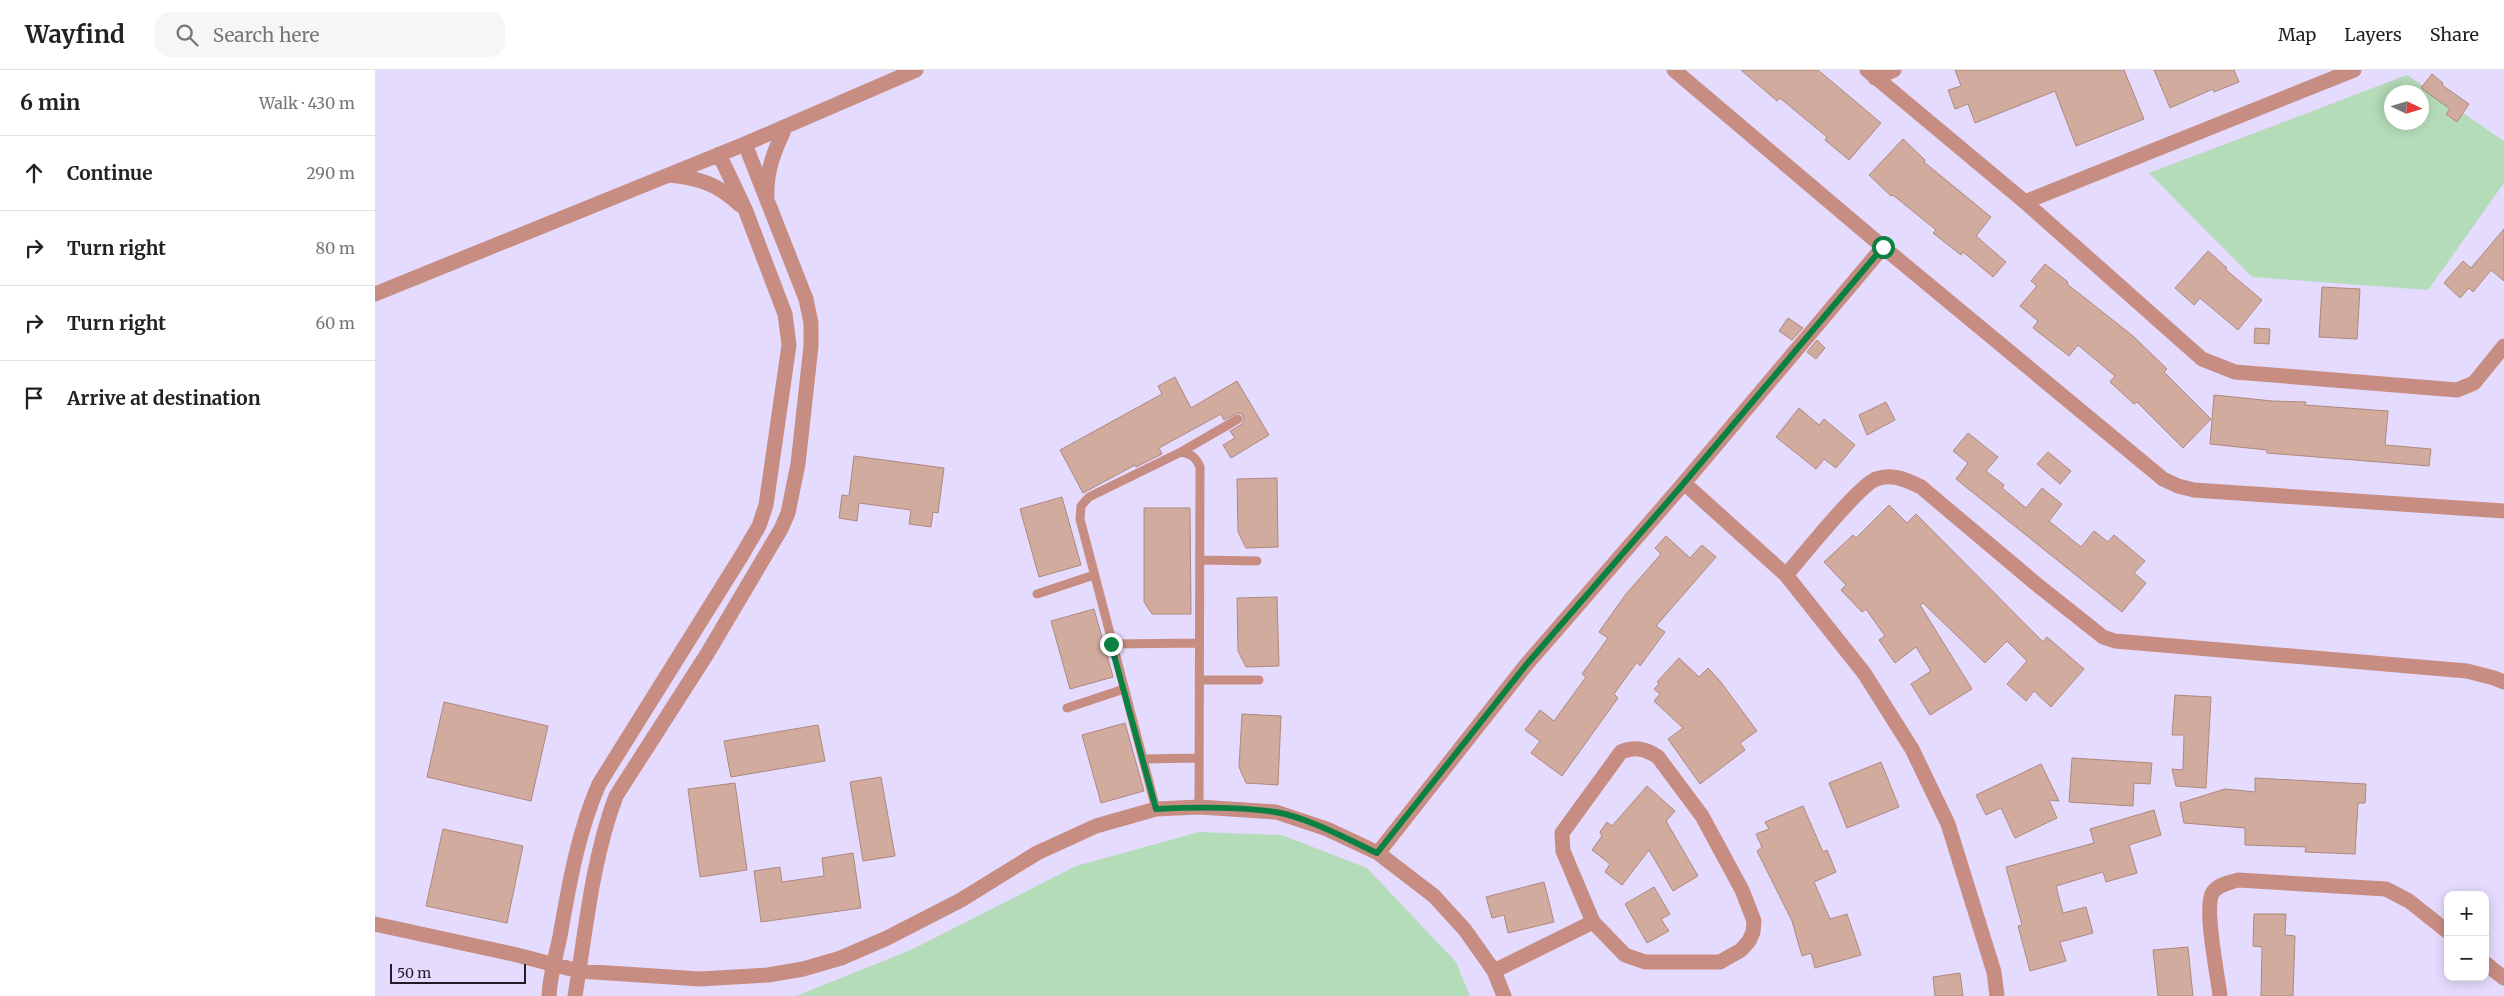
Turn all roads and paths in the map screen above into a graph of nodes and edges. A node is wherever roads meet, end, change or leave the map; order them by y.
1 (916, 70) edge
2 (1674, 70) edge
3 (1895, 70) edge
4 (2354, 70) edge
5 (1871, 74) edge
6 (786, 126) junction
7 (745, 144) junction
8 (719, 154) junction
9 (665, 175) junction
10 (2025, 202) junction
11 (768, 207) junction
12 (745, 209) junction
13 (1883, 247) junction
14 (375, 294) edge
15 (2504, 346) edge
16 (1238, 419) dead end
17 (1181, 452) junction
18 (1684, 483) junction
19 (2504, 512) edge
20 (1200, 560) junction
21 (1257, 561) dead end
22 (1094, 575) junction
23 (1786, 575) junction
24 (1037, 594) dead end
25 (1199, 643) junction
26 (1111, 644) junction
27 (1199, 680) junction
28 (1259, 680) dead end
29 (2504, 682) edge
30 (1124, 689) junction
31 (1067, 708) dead end
32 (1198, 758) junction
33 (1144, 759) junction
34 (1199, 807) junction
35 (1156, 809) junction
36 (1377, 853) junction
37 (1593, 922) junction
38 (375, 924) edge
39 (2444, 929) edge
40 (553, 965) junction
41 (2489, 966) edge
42 (579, 971) junction
43 (1494, 972) junction
44 (2504, 978) edge
45 (549, 996) edge
46 (575, 996) edge
47 (1503, 996) edge
48 (1997, 996) edge
49 (2220, 996) edge

1 - 6 street
2 - 13 street
3 - 5 street
4 - 10 street
5 - 10 street
6 - 7 street
6 - 11 street
7 - 8 street
7 - 11 street
8 - 9 street
8 - 12 street
9 - 12 street
9 - 14 street
10 - 15 street
11 - 42 street
12 - 40 street
13 - 18 street
13 - 19 street
16 - 17 lane
17 - 20 lane
17 - 22 lane
18 - 23 street
18 - 36 street
20 - 21 lane
20 - 25 lane
22 - 24 lane
22 - 26 lane
23 - 29 street
23 - 48 street
25 - 26 lane
25 - 27 lane
26 - 30 lane
27 - 28 lane
27 - 32 lane
30 - 31 lane
30 - 33 lane
32 - 33 lane
32 - 34 lane
33 - 35 lane
34 - 35 street
34 - 36 street
35 - 42 street
36 - 43 street
37 - 37 street
37 - 43 street
38 - 40 street
39 - 49 street
40 - 42 street
40 - 45 street
41 - 44 street
42 - 46 street
43 - 47 street

